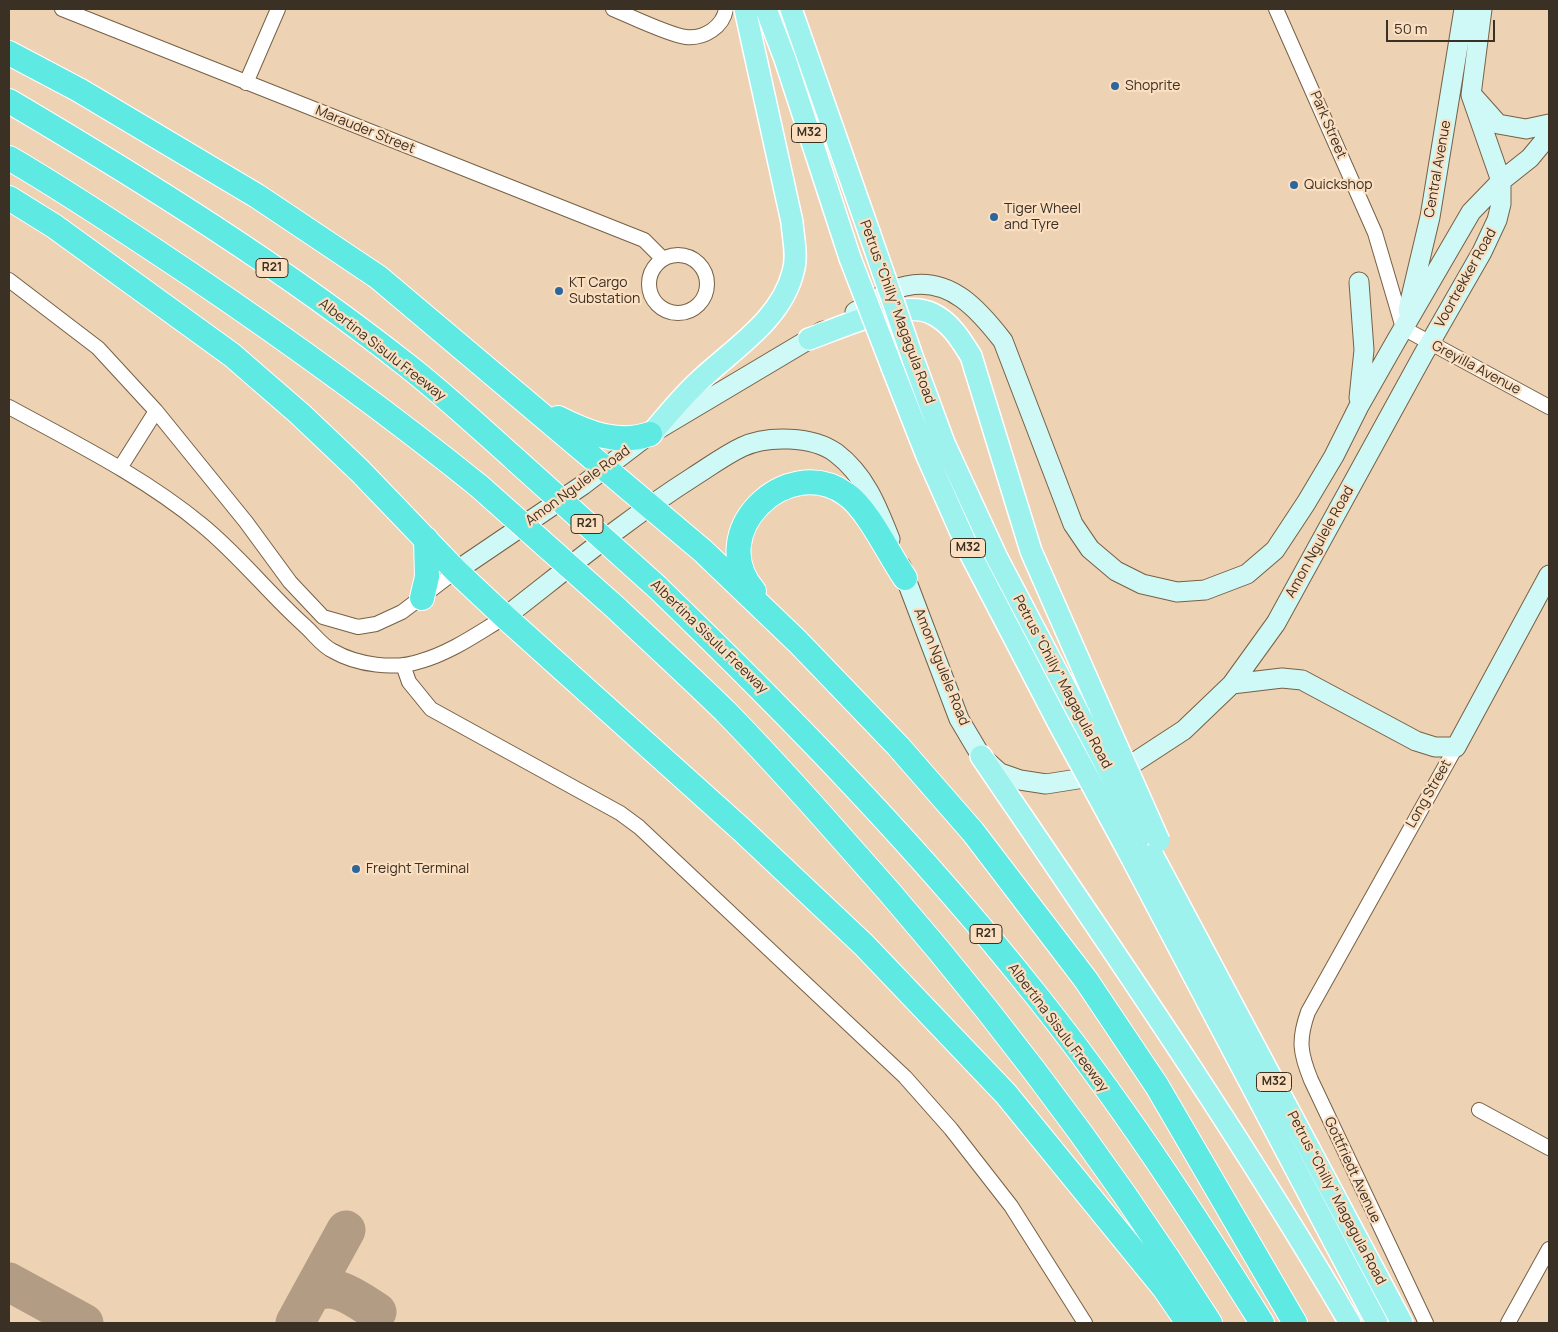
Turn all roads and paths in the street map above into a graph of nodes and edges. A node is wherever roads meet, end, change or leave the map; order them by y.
1 (62, 9) edge
2 (278, 9) edge
3 (613, 9) edge
4 (726, 9) edge
5 (744, 9) edge
6 (766, 9) edge
7 (791, 9) edge
8 (1276, 9) edge
9 (1464, 9) edge
10 (1482, 9) edge
11 (9, 53) edge
12 (246, 83) junction
13 (1471, 95) junction
14 (9, 102) edge
15 (1549, 124) edge
16 (1549, 135) edge
17 (9, 158) edge
18 (1501, 181) junction
19 (9, 198) edge
20 (662, 259) junction
21 (9, 280) edge
22 (1359, 282) dead end
23 (1403, 328) junction
24 (809, 338) junction
25 (1429, 343) junction
26 (534, 406) junction
27 (1359, 406) junction
28 (9, 407) edge
29 (1549, 407) edge
30 (156, 411) junction
31 (650, 434) junction
32 (120, 468) junction
33 (606, 468) junction
34 (648, 505) junction
35 (426, 539) junction
36 (456, 571) junction
37 (1549, 575) edge
38 (905, 578) junction
39 (422, 598) junction
40 (505, 617) junction
41 (798, 642) junction
42 (403, 665) junction
43 (1232, 684) junction
44 (1456, 747) junction
45 (981, 756) junction
46 (1144, 844) junction
47 (1308, 1012) joint
48 (1478, 1110) dead end
49 (1549, 1148) edge
50 (1549, 1250) edge
51 (1085, 1323) edge
52 (1188, 1323) edge
53 (1210, 1323) edge
54 (1262, 1323) edge
55 (1295, 1323) edge
56 (1350, 1323) edge
57 (1377, 1323) edge
58 (1402, 1323) edge
59 (1426, 1323) edge
60 (1508, 1323) edge

1 - 12 street, Marauder Street
2 - 12 street
3 - 4 street
5 - 31 main road
6 - 46 main road, Petrus “Chilly” Magagula Road / M32, bridge
7 - 46 main road, Petrus “Chilly” Magagula Road / M32, bridge
8 - 23 street, Park Street
9 - 23 main road, Central Avenue
10 - 13 main road, Voortrekker Road
11 - 26 highway
12 - 20 street, Marauder Street
13 - 15 main road
13 - 18 main road, Voortrekker Road
14 - 54 highway, Albertina Sisulu Freeway / R21, bridge
16 - 18 main road
17 - 53 highway, bridge
18 - 23 main road
18 - 25 main road, Voortrekker Road
19 - 35 highway
20 - 20 street
21 - 30 street
22 - 27 main road
23 - 25 street, Greyilla Avenue
23 - 27 main road
24 - 27 main road, Amon Ngulele Road
24 - 31 main road, Amon Ngulele Road
24 - 46 main road, bridge
25 - 29 street, Greyilla Avenue
25 - 43 main road, Amon Ngulele Road
26 - 31 highway
26 - 33 highway
28 - 32 street
30 - 32 street
30 - 39 street
31 - 33 main road, Amon Ngulele Road
32 - 42 street
33 - 34 highway
33 - 36 main road, Amon Ngulele Road
34 - 38 main road, Amon Ngulele Road
34 - 40 main road, Amon Ngulele Road
34 - 41 highway
35 - 36 highway
35 - 39 highway
36 - 39 street
36 - 40 highway
37 - 44 main road, Long Street
38 - 41 highway
38 - 45 main road, Amon Ngulele Road
40 - 42 street
40 - 52 highway
41 - 55 highway
42 - 51 street
43 - 44 main road
43 - 45 main road, Amon Ngulele Road
44 - 47 street, Long Street
45 - 56 main road
46 - 57 main road, Petrus “Chilly” Magagula Road / M32
46 - 58 main road, Petrus “Chilly” Magagula Road / M32
47 - 59 street, Gottfriedt Avenue
48 - 49 street
50 - 60 street

